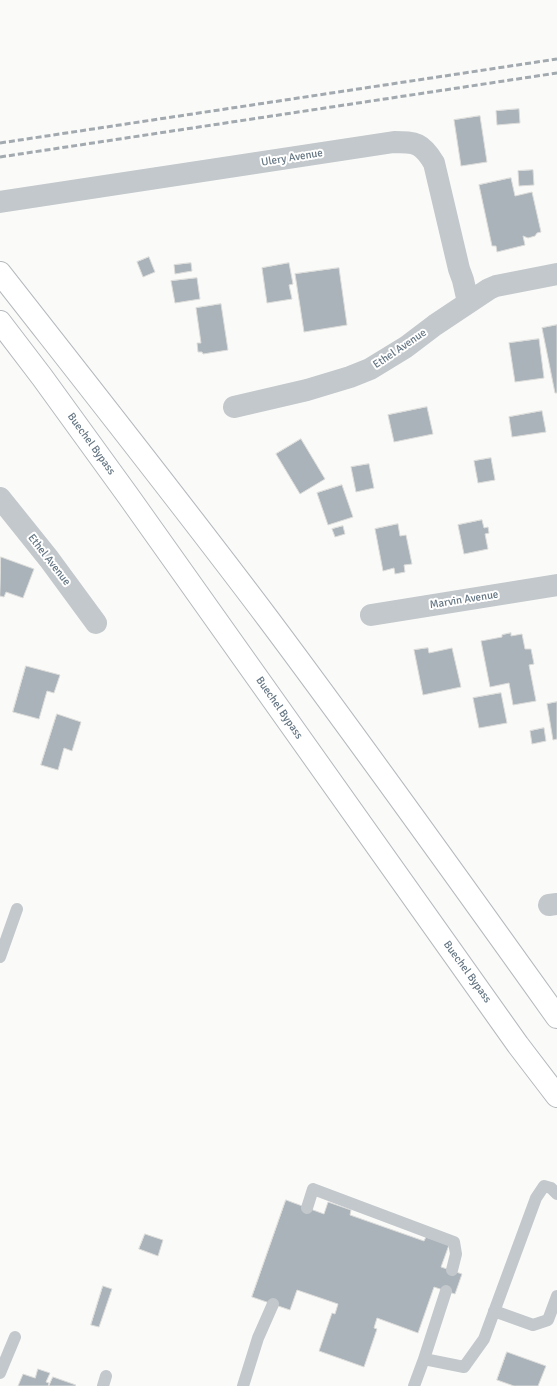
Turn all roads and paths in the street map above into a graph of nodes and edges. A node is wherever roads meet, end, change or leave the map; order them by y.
1 (0, 202) edge
2 (0, 273) edge
3 (557, 274) edge
4 (468, 302) junction
5 (0, 322) edge
6 (234, 407) dead end
7 (0, 498) edge
8 (557, 585) edge
9 (371, 615) dead end
10 (96, 622) dead end
11 (17, 909) dead end
12 (0, 957) edge
13 (557, 1016) edge
14 (557, 1096) edge
15 (557, 1194) edge
16 (307, 1208) dead end
17 (452, 1270) dead end
18 (446, 1291) dead end
19 (557, 1296) edge
20 (272, 1304) dead end
21 (494, 1311) junction
22 (16, 1337) dead end
23 (424, 1359) junction
24 (0, 1374) edge
25 (243, 1386) edge
26 (414, 1386) edge

1 - 4 street, Ulery Avenue
2 - 13 main road
3 - 4 street, Ethel Avenue
4 - 6 street, Ethel Avenue
5 - 14 main road, Buechel Bypass
7 - 10 street, Ethel Avenue
8 - 9 street, Marvin Avenue
11 - 12 lane
15 - 21 lane
16 - 17 lane
18 - 23 lane
19 - 21 lane
20 - 25 lane
21 - 23 lane
22 - 24 lane
23 - 26 lane

